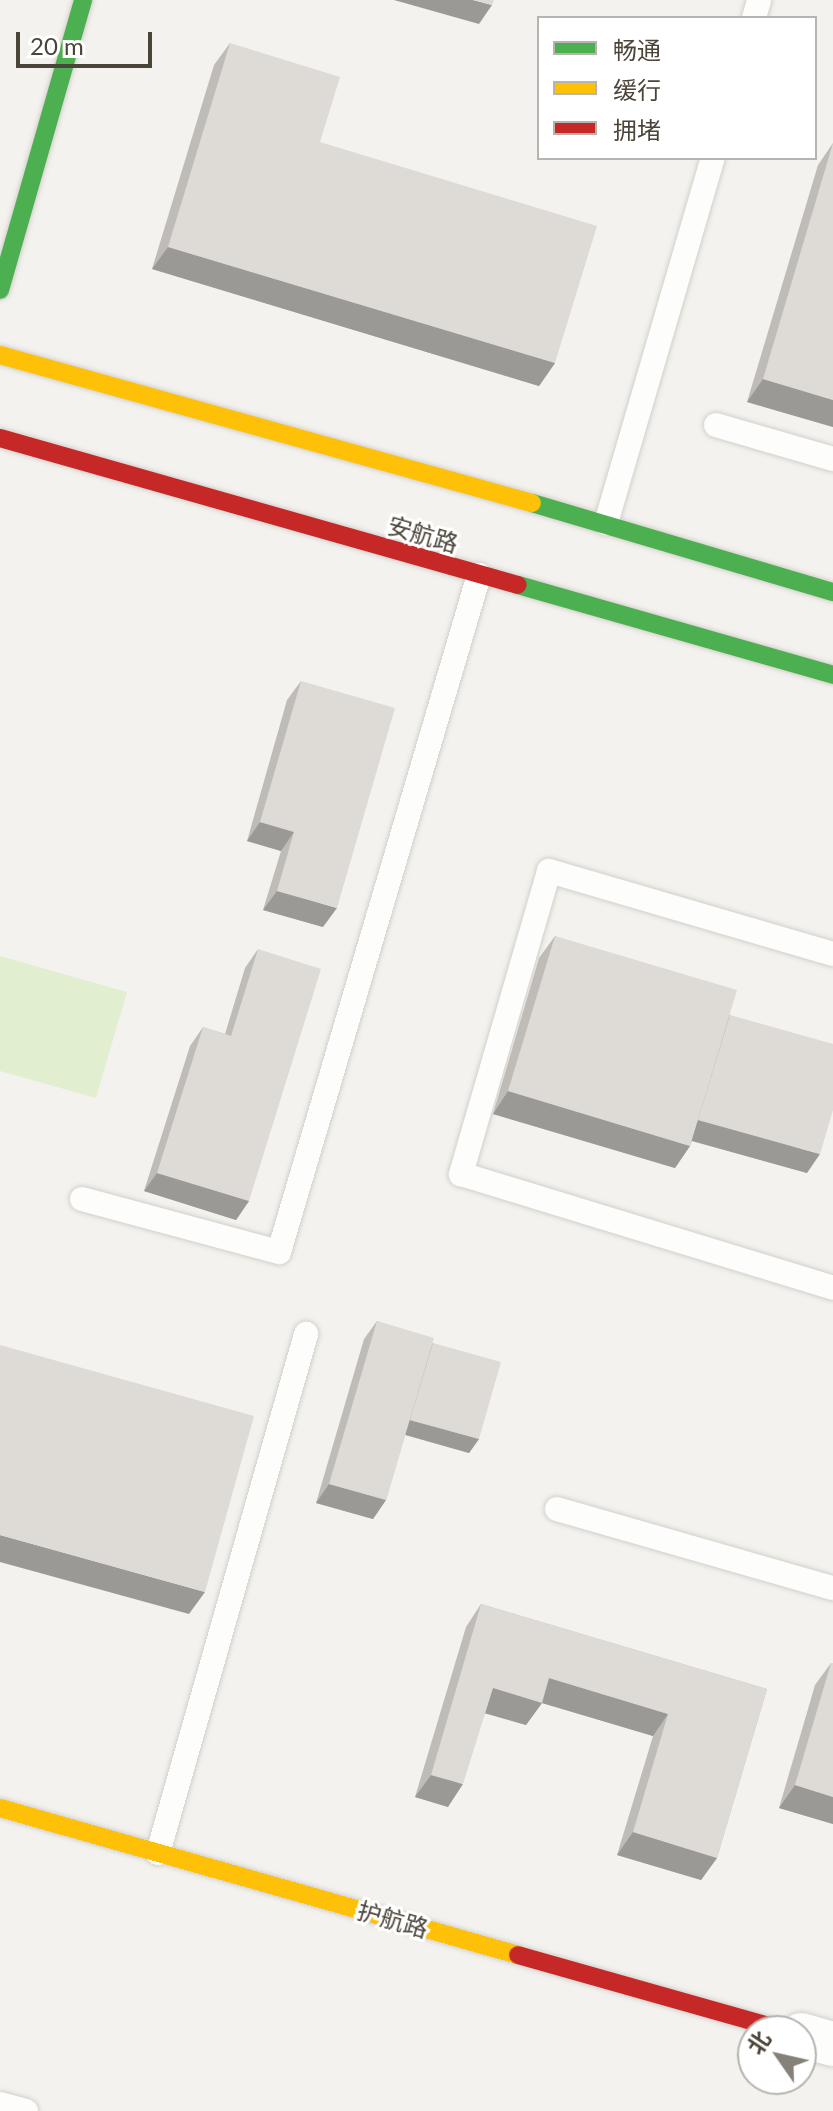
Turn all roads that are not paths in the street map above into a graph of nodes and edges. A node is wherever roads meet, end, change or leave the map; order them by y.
1 (83, 0) edge
2 (712, 160) edge
3 (0, 290) edge
4 (0, 355) edge
5 (716, 425) dead end
6 (0, 438) edge
7 (833, 459) edge
8 (606, 523) junction
9 (479, 575) junction
10 (833, 592) edge
11 (833, 675) edge
12 (833, 954) edge
13 (82, 1199) dead end
14 (833, 1288) edge
15 (306, 1334) dead end
16 (557, 1509) dead end
17 (833, 1588) edge
18 (0, 1808) edge
19 (158, 1853) junction
20 (737, 2017) edge
21 (0, 2104) edge
22 (26, 2111) edge

1 - 3 street
2 - 8 lane
4 - 8 street
5 - 7 lane
6 - 9 street, 安航路
8 - 10 street
9 - 11 street, 安航路
9 - 13 lane
12 - 14 lane
15 - 19 lane
16 - 17 lane
18 - 19 street, 护航路
19 - 20 street, 护航路
21 - 22 lane

